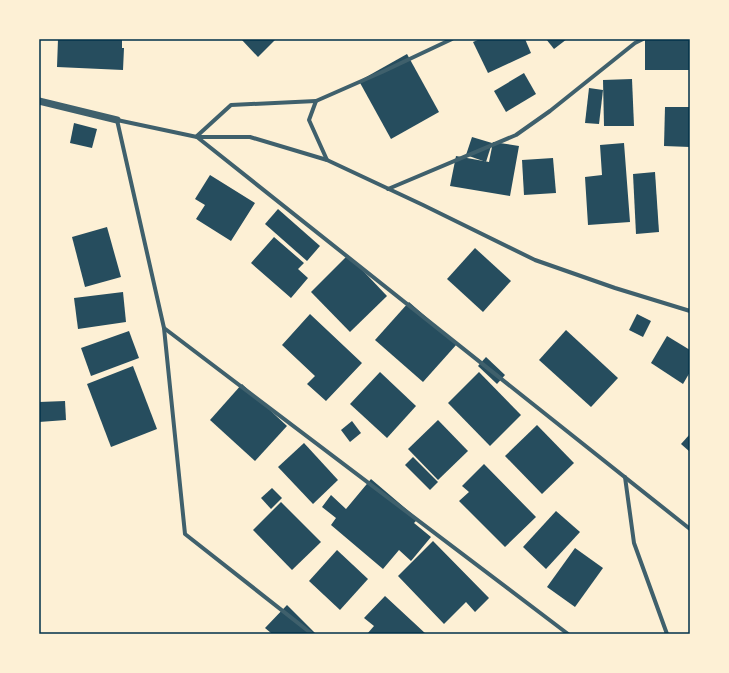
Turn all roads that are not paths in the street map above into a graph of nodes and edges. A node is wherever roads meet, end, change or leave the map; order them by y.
1 (452, 39) edge
2 (643, 39) edge
3 (39, 101) edge
4 (316, 101) junction
5 (117, 120) junction
6 (197, 136) junction
7 (327, 160) junction
8 (388, 189) junction
9 (690, 311) edge
10 (164, 328) junction
11 (625, 477) junction
12 (690, 529) edge
13 (312, 634) edge
14 (568, 634) edge
15 (667, 634) edge

1 - 4 street
2 - 8 street
3 - 5 street
4 - 6 street
4 - 7 street
5 - 6 street
5 - 10 street
6 - 7 street
6 - 11 street
7 - 8 street
8 - 9 street
10 - 13 street
10 - 14 street
11 - 12 street
11 - 15 street

